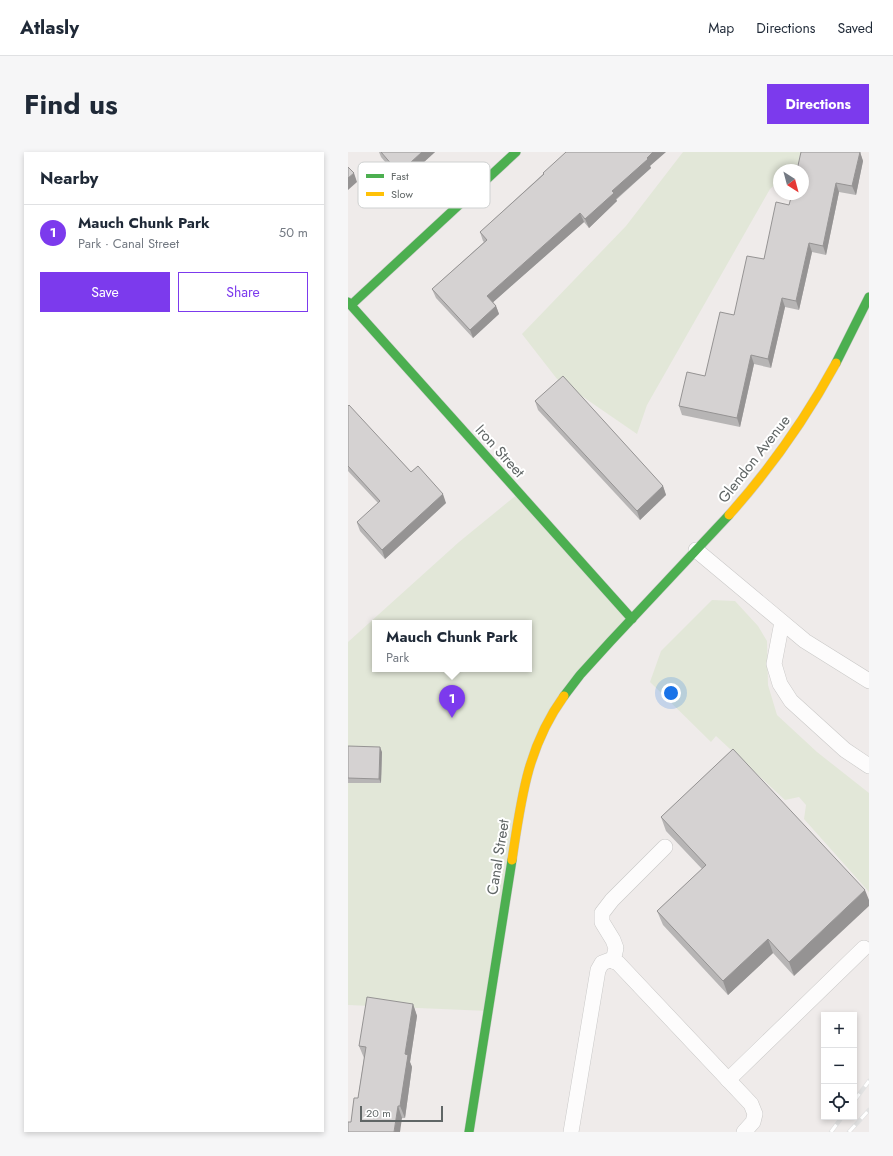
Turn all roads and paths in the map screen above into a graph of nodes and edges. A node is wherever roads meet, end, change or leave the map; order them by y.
1 (516, 152) edge
2 (490, 176) edge
3 (454, 208) edge
4 (869, 297) edge
5 (350, 303) edge
6 (696, 550) junction
7 (632, 619) junction
8 (782, 622) junction
9 (869, 681) edge
10 (869, 766) edge
11 (664, 846) dead end
12 (864, 948) dead end
13 (613, 961) junction
14 (728, 1080) junction
15 (469, 1132) edge
16 (571, 1132) edge
17 (744, 1132) edge

1 - 2 street
3 - 5 street
4 - 6 street, Glendon Avenue
5 - 7 street, Iron Street
6 - 7 street, Glendon Avenue
6 - 8 lane
7 - 15 street, Canal Street
8 - 9 lane
8 - 10 lane
11 - 13 lane
12 - 14 lane
13 - 14 lane
13 - 16 lane
14 - 17 lane

